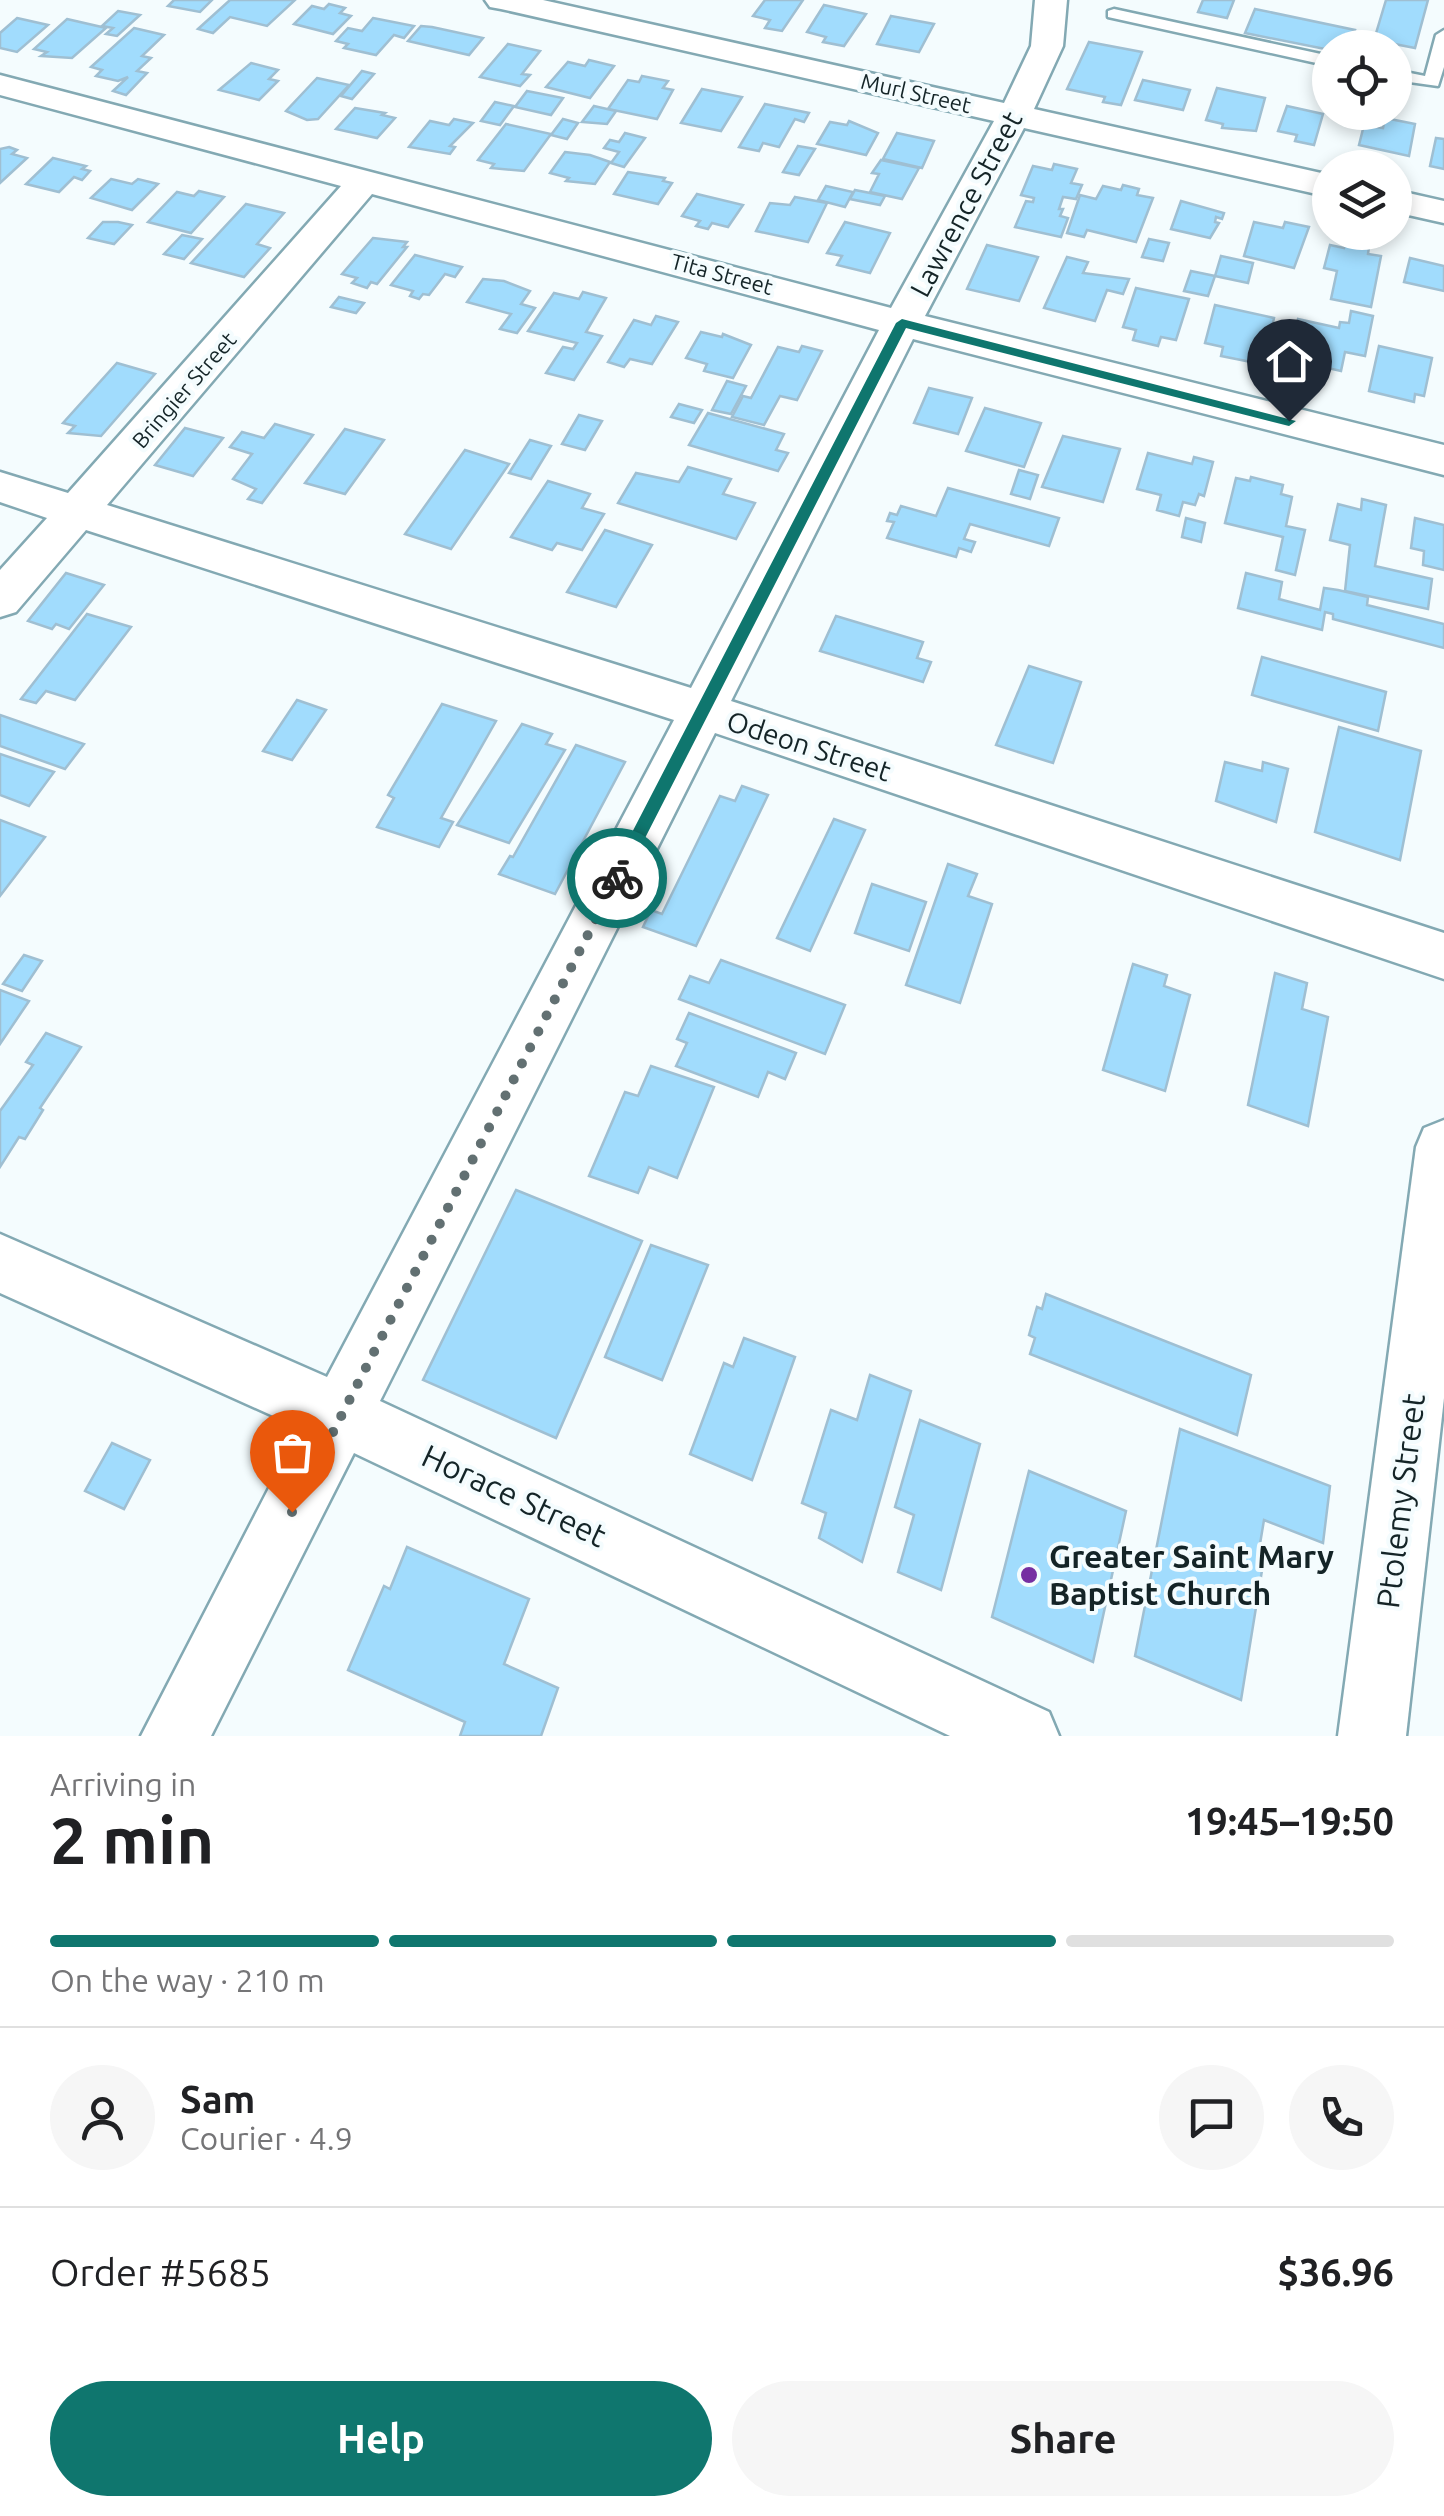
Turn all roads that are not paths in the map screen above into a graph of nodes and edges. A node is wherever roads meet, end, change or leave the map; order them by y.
1 (502, 0) edge
2 (1051, 0) edge
3 (1114, 14) dead end
4 (1444, 35) edge
5 (1312, 57) edge
6 (1412, 79) edge
7 (1438, 84) edge
8 (0, 85) edge
9 (1013, 115) junction
10 (366, 179) junction
11 (1312, 182) edge
12 (1412, 205) edge
13 (1444, 212) edge
14 (902, 323) junction
15 (1444, 460) edge
16 (0, 487) edge
17 (79, 513) junction
18 (0, 600) edge
19 (702, 710) junction
20 (1444, 956) edge
21 (1444, 1146) edge
22 (0, 1263) edge
23 (342, 1415) junction
24 (175, 1736) edge
25 (1025, 1736) edge
26 (1372, 1736) edge

1 - 9 street, Murl Street
2 - 9 street, Lawrence Street
3 - 5 lane
4 - 7 lane
6 - 7 lane
8 - 10 street, Tita Street
9 - 11 street, Murl Street
9 - 14 street, Lawrence Street
10 - 14 street, Tita Street
10 - 17 street, Bringier Street
12 - 13 street
14 - 15 street, Tita Street
14 - 19 street, Lawrence Street
16 - 17 street, Odeon Street
17 - 18 street, Bringier Street
17 - 19 street, Odeon Street
19 - 20 street, Odeon Street
19 - 23 street, Lawrence Street
21 - 26 street, Ptolemy Street
22 - 23 street, Horace Street
23 - 24 street, Lawrence Street
23 - 25 street, Horace Street

